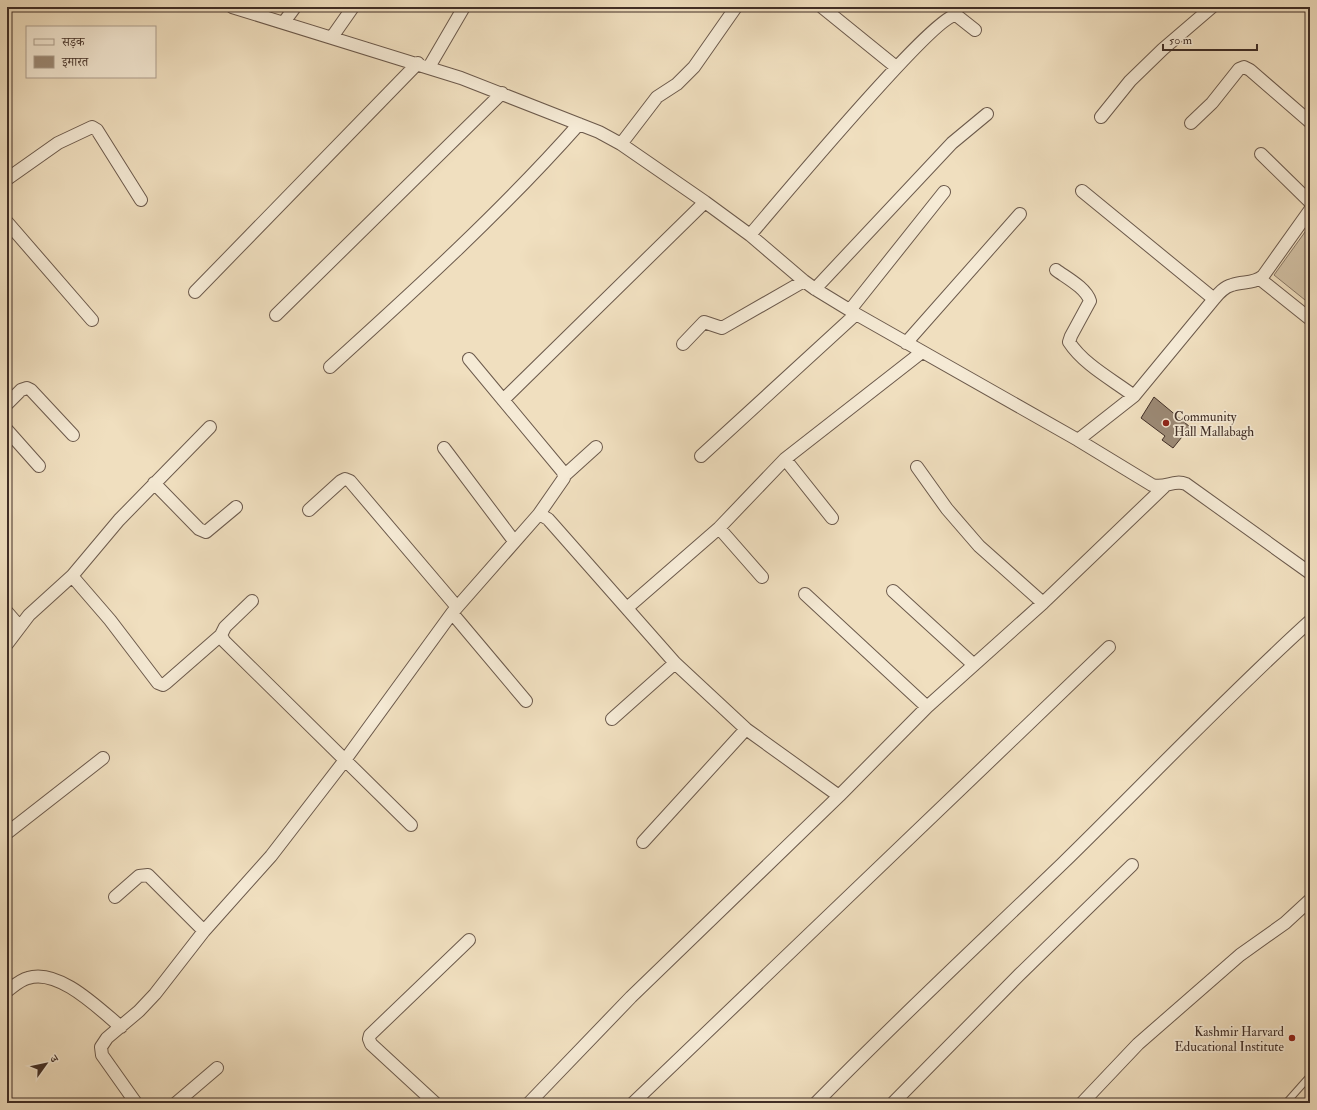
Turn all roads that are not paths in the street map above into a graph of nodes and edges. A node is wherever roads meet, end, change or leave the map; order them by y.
1 (232, 7) edge
2 (295, 7) edge
3 (353, 7) edge
4 (464, 7) edge
5 (736, 7) edge
6 (822, 7) edge
7 (1212, 7) edge
8 (284, 22) junction
9 (976, 30) dead end
10 (332, 37) junction
11 (424, 65) junction
12 (896, 67) junction
13 (502, 93) junction
14 (987, 114) dead end
15 (1101, 117) dead end
16 (1310, 122) edge
17 (1191, 123) dead end
18 (579, 124) junction
19 (621, 144) junction
20 (1261, 154) dead end
21 (7, 179) edge
22 (1082, 191) dead end
23 (944, 192) dead end
24 (141, 200) dead end
25 (705, 202) junction
26 (1310, 202) edge
27 (1310, 210) edge
28 (1020, 214) dead end
29 (7, 222) edge
30 (750, 235) junction
31 (1056, 270) dead end
32 (1260, 279) junction
33 (804, 281) junction
34 (815, 289) junction
35 (195, 292) dead end
36 (1214, 299) junction
37 (853, 312) junction
38 (276, 315) dead end
39 (1310, 319) edge
40 (92, 320) dead end
41 (906, 343) junction
42 (683, 344) dead end
43 (922, 352) junction
44 (469, 359) dead end
45 (330, 367) dead end
46 (1134, 396) junction
47 (503, 400) junction
48 (7, 404) edge
49 (210, 427) dead end
50 (7, 430) edge
51 (73, 435) dead end
52 (1078, 440) junction
53 (596, 447) dead end
54 (444, 448) dead end
55 (701, 456) dead end
56 (786, 458) junction
57 (39, 466) dead end
58 (917, 467) dead end
59 (565, 475) junction
60 (154, 483) junction
61 (1164, 487) junction
62 (236, 507) dead end
63 (309, 510) dead end
64 (539, 514) junction
65 (832, 518) dead end
66 (719, 528) junction
67 (514, 541) junction
68 (1310, 573) edge
69 (72, 576) junction
70 (762, 577) dead end
71 (893, 591) dead end
72 (804, 594) dead end
73 (252, 601) dead end
74 (1043, 603) junction
75 (627, 608) junction
76 (455, 610) junction
77 (7, 612) edge
78 (1310, 621) edge
79 (20, 627) junction
80 (221, 635) junction
81 (7, 644) edge
82 (1109, 647) dead end
83 (674, 663) junction
84 (974, 665) junction
85 (526, 701) dead end
86 (927, 707) junction
87 (612, 719) dead end
88 (746, 728) junction
89 (103, 758) dead end
90 (345, 760) junction
91 (839, 796) junction
92 (411, 825) dead end
93 (7, 833) edge
94 (643, 842) dead end
95 (1132, 865) dead end
96 (115, 897) dead end
97 (1310, 900) edge
98 (204, 931) junction
99 (469, 940) dead end
100 (7, 991) edge
101 (122, 1027) junction
102 (217, 1068) dead end
103 (1310, 1076) edge
104 (136, 1103) edge
105 (176, 1103) edge
106 (435, 1103) edge
107 (529, 1103) edge
108 (633, 1103) edge
109 (816, 1103) edge
110 (893, 1103) edge
111 (1082, 1103) edge
112 (1286, 1103) edge

1 - 8 street
2 - 8 street
3 - 10 street
4 - 11 street
5 - 19 street
6 - 12 street
7 - 15 street
8 - 10 street
9 - 12 street
10 - 11 street
11 - 13 street
11 - 35 street
12 - 30 street
13 - 18 street
13 - 38 street
14 - 34 street
16 - 17 street
18 - 19 street
18 - 45 street
19 - 25 street
20 - 26 street
21 - 24 street
22 - 36 street
23 - 37 street
25 - 30 street
25 - 47 street
27 - 32 street
28 - 41 street
29 - 40 street
30 - 33 street
31 - 46 street
32 - 36 street
32 - 39 street
33 - 34 street
33 - 42 street
34 - 37 street
36 - 46 street
37 - 41 street
37 - 55 street
41 - 43 street
43 - 52 street
43 - 56 street
44 - 47 street
46 - 52 street
47 - 59 street
48 - 51 street
49 - 60 street
50 - 57 street
52 - 61 street
53 - 59 street
54 - 67 street
56 - 65 street
56 - 66 street
58 - 74 street
59 - 64 street
60 - 62 street
60 - 69 street
61 - 68 street
61 - 74 street
63 - 76 street
64 - 67 street
64 - 75 street
66 - 70 street
66 - 75 street
67 - 76 street
69 - 79 street
69 - 80 street
71 - 84 street
72 - 86 street
73 - 80 street
74 - 84 street
75 - 83 street
76 - 85 street
76 - 90 street
77 - 79 street
78 - 109 street
79 - 81 street
80 - 90 street
82 - 108 street
83 - 87 street
83 - 88 street
84 - 86 street
86 - 91 street
88 - 91 street
88 - 94 street
89 - 93 street
90 - 92 street
90 - 98 street
91 - 107 street
95 - 110 street
96 - 98 street
97 - 111 street
98 - 101 street
99 - 106 street
100 - 101 street
101 - 104 street
102 - 105 street
103 - 112 lane

